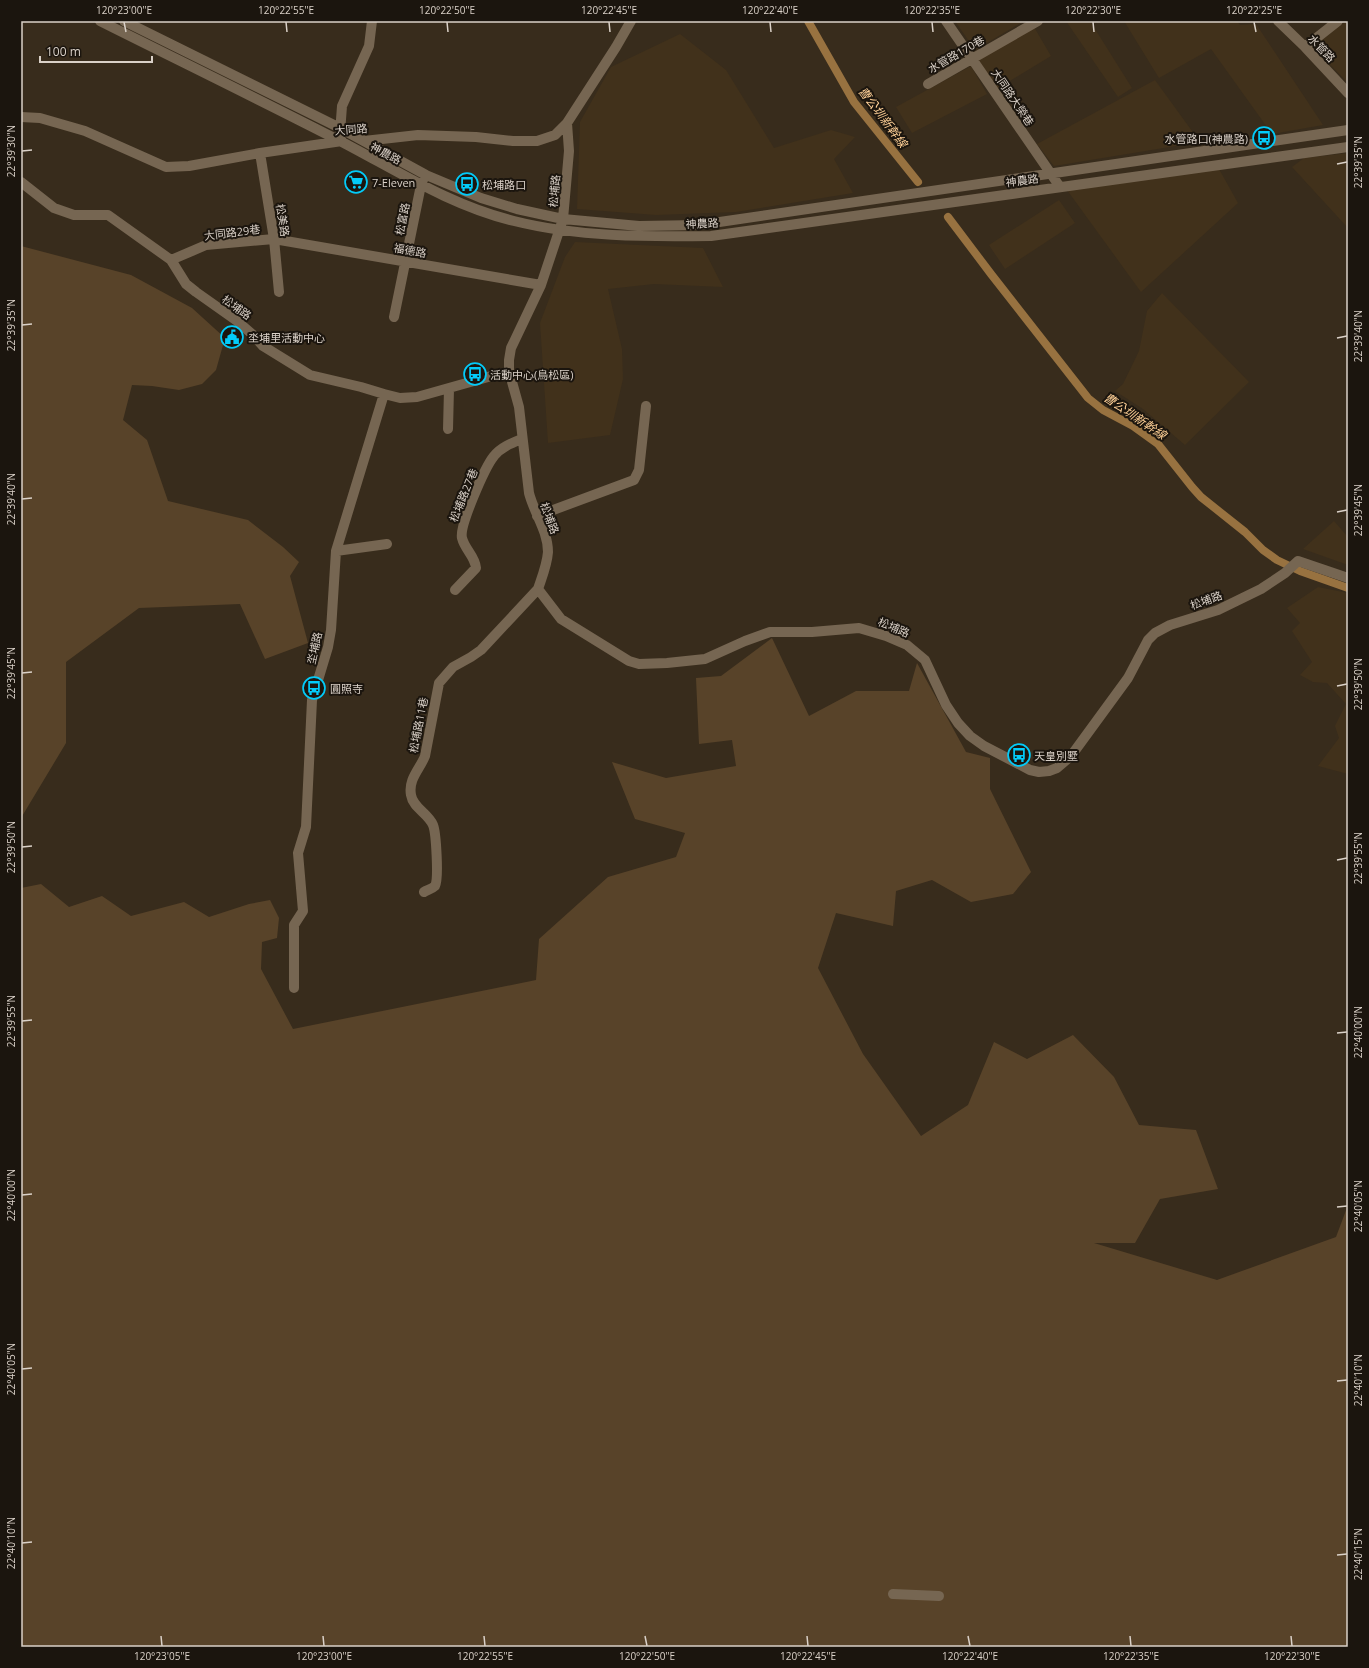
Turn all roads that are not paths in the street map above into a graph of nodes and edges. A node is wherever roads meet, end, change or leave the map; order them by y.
1 (100, 21) edge
2 (124, 21) edge
3 (372, 21) edge
4 (631, 21) edge
5 (946, 21) edge
6 (1038, 21) edge
7 (1278, 21) edge
8 (1338, 21) edge
9 (1305, 47) junction
10 (972, 59) junction
11 (928, 84) dead end
12 (1348, 93) edge
13 (21, 117) edge
14 (567, 123) junction
15 (340, 128) junction
16 (1348, 130) edge
17 (364, 140) junction
18 (340, 142) junction
19 (1348, 147) edge
20 (260, 153) junction
21 (426, 174) junction
22 (1050, 174) junction
23 (21, 182) edge
24 (421, 185) junction
25 (1060, 187) junction
26 (563, 219) junction
27 (560, 230) junction
28 (274, 239) junction
29 (171, 260) junction
30 (406, 262) junction
31 (541, 285) junction
32 (279, 292) dead end
33 (394, 317) dead end
34 (509, 371) junction
35 (449, 389) junction
36 (384, 394) junction
37 (646, 406) dead end
38 (448, 429) dead end
39 (522, 439) junction
40 (537, 516) junction
41 (387, 544) dead end
42 (336, 551) junction
43 (1348, 578) edge
44 (538, 589) junction
45 (455, 590) dead end
46 (424, 892) dead end
47 (294, 988) dead end
48 (893, 1594) dead end
49 (939, 1596) dead end

1 - 18 street, 神農路
2 - 15 street, 神農路
3 - 15 street
4 - 14 street, 大同路
5 - 10 street, 大同路大榮巷
6 - 10 street, 水管路170巷
7 - 9 street, 水管路
8 - 9 street
9 - 12 street, 水管路
10 - 11 street, 水管路170巷
10 - 22 street, 大同路大榮巷
13 - 20 street, 大同路
14 - 17 street, 大同路
14 - 26 street, 松埔路
15 - 17 street, 神農路
15 - 18 street
16 - 22 street, 神農路
17 - 18 street, 大同路
17 - 21 street, 神農路
18 - 20 street, 大同路
18 - 24 street, 神農路
19 - 25 street, 神農路
20 - 28 street, 松美路
21 - 24 street, 松富路
21 - 26 street, 神農路
22 - 25 street, 大同路大榮巷
22 - 26 street, 神農路
23 - 29 street, 松埔路
24 - 27 street, 神農路
24 - 30 street, 松富路
25 - 27 street, 神農路
26 - 27 street, 松埔路
27 - 31 street, 松埔路
28 - 29 street, 大同路29巷
28 - 30 street, 福德路
28 - 32 street, 松美路
29 - 36 street, 松埔路
30 - 31 street, 福德路
30 - 33 street, 松富路
31 - 34 street, 松埔路
34 - 35 street, 松埔路
34 - 39 street, 松埔路
35 - 36 street, 松埔路
35 - 38 street
36 - 42 street, 坔埔路
37 - 40 street
39 - 40 street, 松埔路
39 - 45 street, 松埔路27巷
40 - 44 street, 松埔路
41 - 42 street
42 - 47 street, 坔埔路
43 - 44 street, 松埔路
44 - 46 street, 松埔路11巷
48 - 49 street

